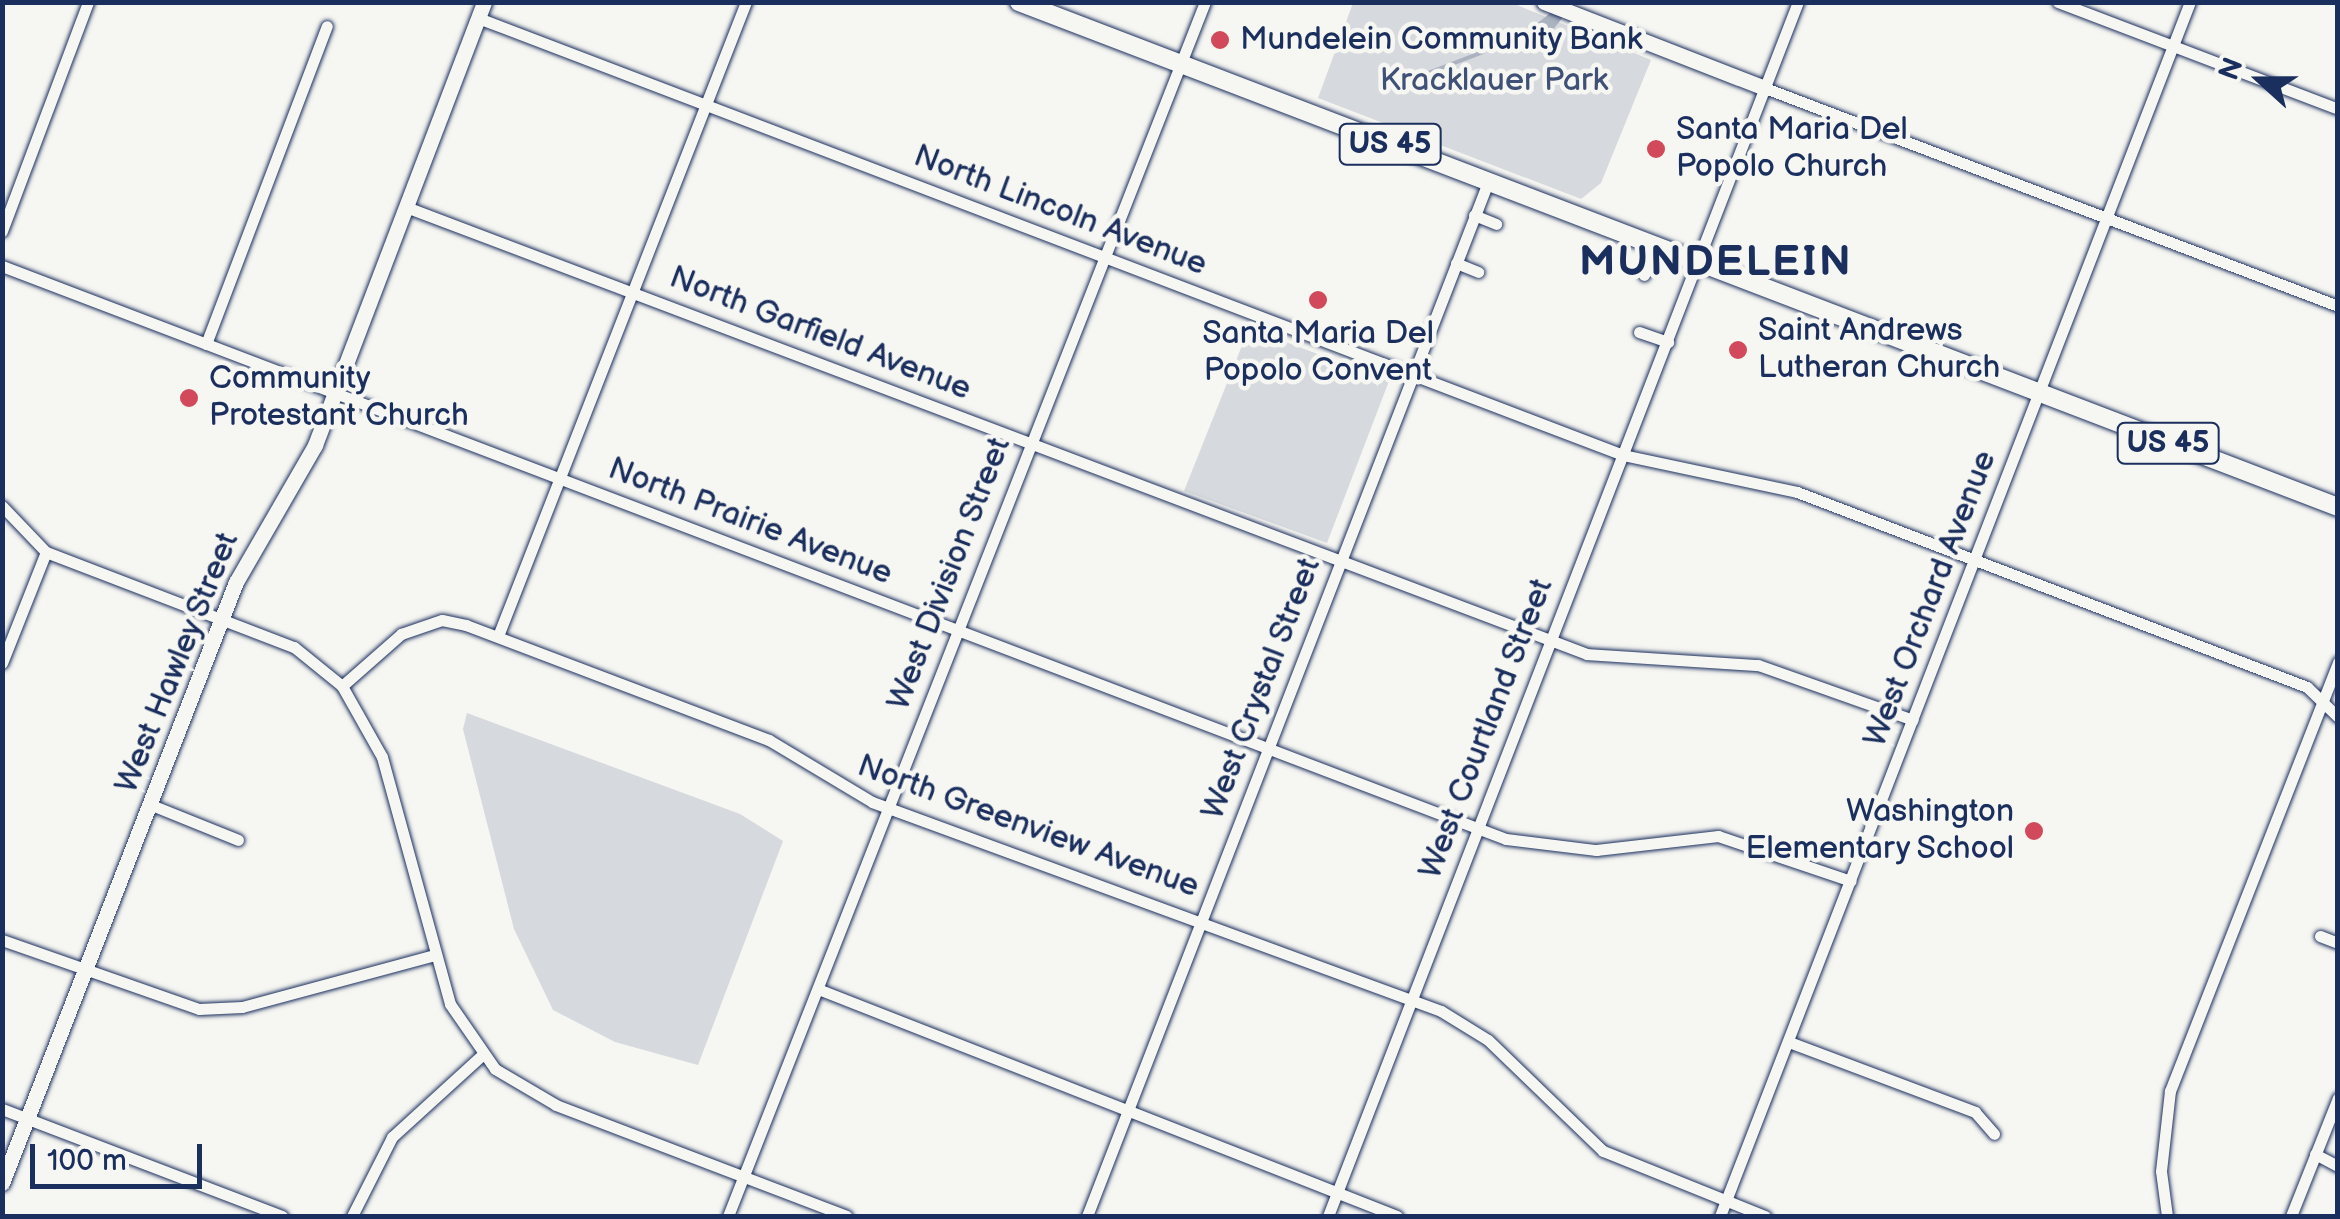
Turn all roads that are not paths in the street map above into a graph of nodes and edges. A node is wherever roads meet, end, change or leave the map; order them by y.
1 (88, 2) edge
2 (746, 2) edge
3 (1019, 2) edge
4 (1206, 2) edge
5 (1798, 2) edge
6 (2058, 2) edge
7 (2190, 2) edge
8 (1547, 3) edge
9 (481, 10) edge
10 (326, 26) dead end
11 (2173, 46) junction
12 (1181, 65) junction
13 (1765, 88) junction
14 (706, 106) junction
15 (2338, 109) edge
16 (1488, 182) junction
17 (406, 207) junction
18 (1474, 216) junction
19 (2107, 218) junction
20 (1496, 224) dead end
21 (2, 230) edge
22 (1656, 246) junction
23 (1104, 257) junction
24 (1699, 262) junction
25 (1456, 263) junction
26 (2, 266) edge
27 (1478, 272) dead end
28 (1644, 275) dead end
29 (632, 291) junction
30 (2338, 306) edge
31 (1639, 332) dead end
32 (1668, 342) junction
33 (206, 344) junction
34 (1411, 376) junction
35 (336, 394) junction
36 (2042, 394) junction
37 (1031, 444) junction
38 (1623, 455) junction
39 (557, 478) junction
40 (2, 506) edge
41 (2338, 508) edge
42 (46, 552) junction
43 (1975, 560) junction
44 (1341, 562) junction
45 (222, 618) junction
46 (957, 630) junction
47 (498, 636) junction
48 (1551, 642) junction
49 (2338, 662) edge
50 (2, 663) edge
51 (342, 686) junction
52 (2320, 700) junction
53 (2338, 717) edge
54 (1913, 720) junction
55 (1268, 749) junction
56 (149, 804) junction
57 (889, 804) junction
58 (1478, 828) junction
59 (238, 840) dead end
60 (1850, 881) junction
61 (1202, 920) junction
62 (2320, 936) dead end
63 (2, 940) edge
64 (2338, 943) edge
65 (435, 955) junction
66 (86, 970) junction
67 (818, 990) junction
68 (1412, 999) junction
69 (1789, 1042) junction
70 (482, 1055) junction
71 (2338, 1098) edge
72 (1129, 1108) junction
73 (2, 1109) edge
74 (28, 1118) junction
75 (1994, 1134) dead end
76 (2316, 1154) junction
77 (2338, 1166) edge
78 (744, 1177) junction
79 (2, 1183) edge
80 (1339, 1188) junction
81 (1726, 1202) junction
82 (282, 1216) edge
83 (352, 1216) edge
84 (728, 1216) edge
85 (847, 1216) edge
86 (1086, 1216) edge
87 (1328, 1216) edge
88 (1396, 1216) edge
89 (1720, 1216) edge
90 (1765, 1216) edge
91 (2167, 1216) edge
92 (2292, 1216) edge

1 - 21 street
2 - 14 street
3 - 12 main road, US 45
4 - 12 street, West Division Street
5 - 13 street, West Courtland Street
6 - 11 street
7 - 11 street, West Orchard Avenue
8 - 13 street
9 - 14 street, North Lincoln Avenue
9 - 17 street, West Hawley Street
10 - 33 street
11 - 15 street
11 - 19 street, West Orchard Avenue
12 - 16 main road, US 45
12 - 23 street, West Division Street
13 - 19 street
13 - 24 street, West Courtland Street
14 - 23 street, North Lincoln Avenue
14 - 29 street
16 - 18 street, West Crystal Street
16 - 22 main road, US 45
17 - 29 street, North Garfield Avenue
17 - 35 street, West Hawley Street
18 - 20 street
18 - 25 street, West Crystal Street
19 - 30 street
19 - 36 street, West Orchard Avenue
22 - 24 main road, US 45
22 - 28 street
23 - 34 street, North Lincoln Avenue
23 - 37 street, West Division Street
24 - 32 street, West Courtland Street
24 - 36 main road, US 45
25 - 27 street
25 - 34 street, West Crystal Street
26 - 33 street, North Prairie Avenue
29 - 37 street, North Garfield Avenue
29 - 39 street
31 - 32 street
32 - 38 street, West Courtland Street
33 - 35 street, North Prairie Avenue
34 - 38 street, North Lincoln Avenue
34 - 44 street, West Crystal Street
35 - 39 street, North Prairie Avenue
35 - 45 street, West Hawley Street
36 - 41 main road, US 45
36 - 43 street, West Orchard Avenue
37 - 44 street, North Garfield Avenue
37 - 46 street, West Division Street
38 - 43 street, North Lincoln Avenue
38 - 48 street, West Courtland Street
39 - 46 street, North Prairie Avenue
39 - 47 street
40 - 42 street
42 - 45 street
42 - 50 street
43 - 52 street, North Lincoln Avenue
43 - 54 street, West Orchard Avenue
44 - 48 street, North Garfield Avenue
44 - 55 street, West Crystal Street
45 - 51 street
45 - 56 street, West Hawley Street
46 - 55 street, North Prairie Avenue
46 - 57 street, West Division Street
47 - 51 street, North Greenview Avenue
47 - 57 street, North Greenview Avenue
48 - 54 street, North Garfield Avenue
48 - 58 street, West Courtland Street
49 - 52 street
51 - 65 street
52 - 53 street
52 - 91 street
54 - 60 street, West Orchard Avenue
55 - 58 street, North Prairie Avenue
55 - 61 street, West Crystal Street
56 - 59 street
56 - 66 street, West Hawley Street
57 - 61 street, North Greenview Avenue
57 - 67 street, West Division Street
58 - 60 street, North Prairie Avenue
58 - 68 street, West Courtland Street
60 - 69 street, West Orchard Avenue
61 - 68 street, North Greenview Avenue
61 - 72 street, West Crystal Street
62 - 64 street
63 - 66 street
65 - 66 street
65 - 70 street
66 - 74 street, West Hawley Street
67 - 72 street
67 - 78 street, West Division Street
68 - 80 street, West Courtland Street
68 - 81 street, North Greenview Avenue
69 - 75 street
69 - 81 street, West Orchard Avenue
70 - 78 street
70 - 83 street
71 - 76 street
72 - 80 street
72 - 86 street, West Crystal Street
73 - 74 street
74 - 79 street, West Hawley Street
74 - 82 street
76 - 77 street
76 - 92 street
78 - 84 street, West Division Street
78 - 85 street
80 - 87 street, West Courtland Street
80 - 88 street
81 - 89 street, West Orchard Avenue
81 - 90 street, North Greenview Avenue

